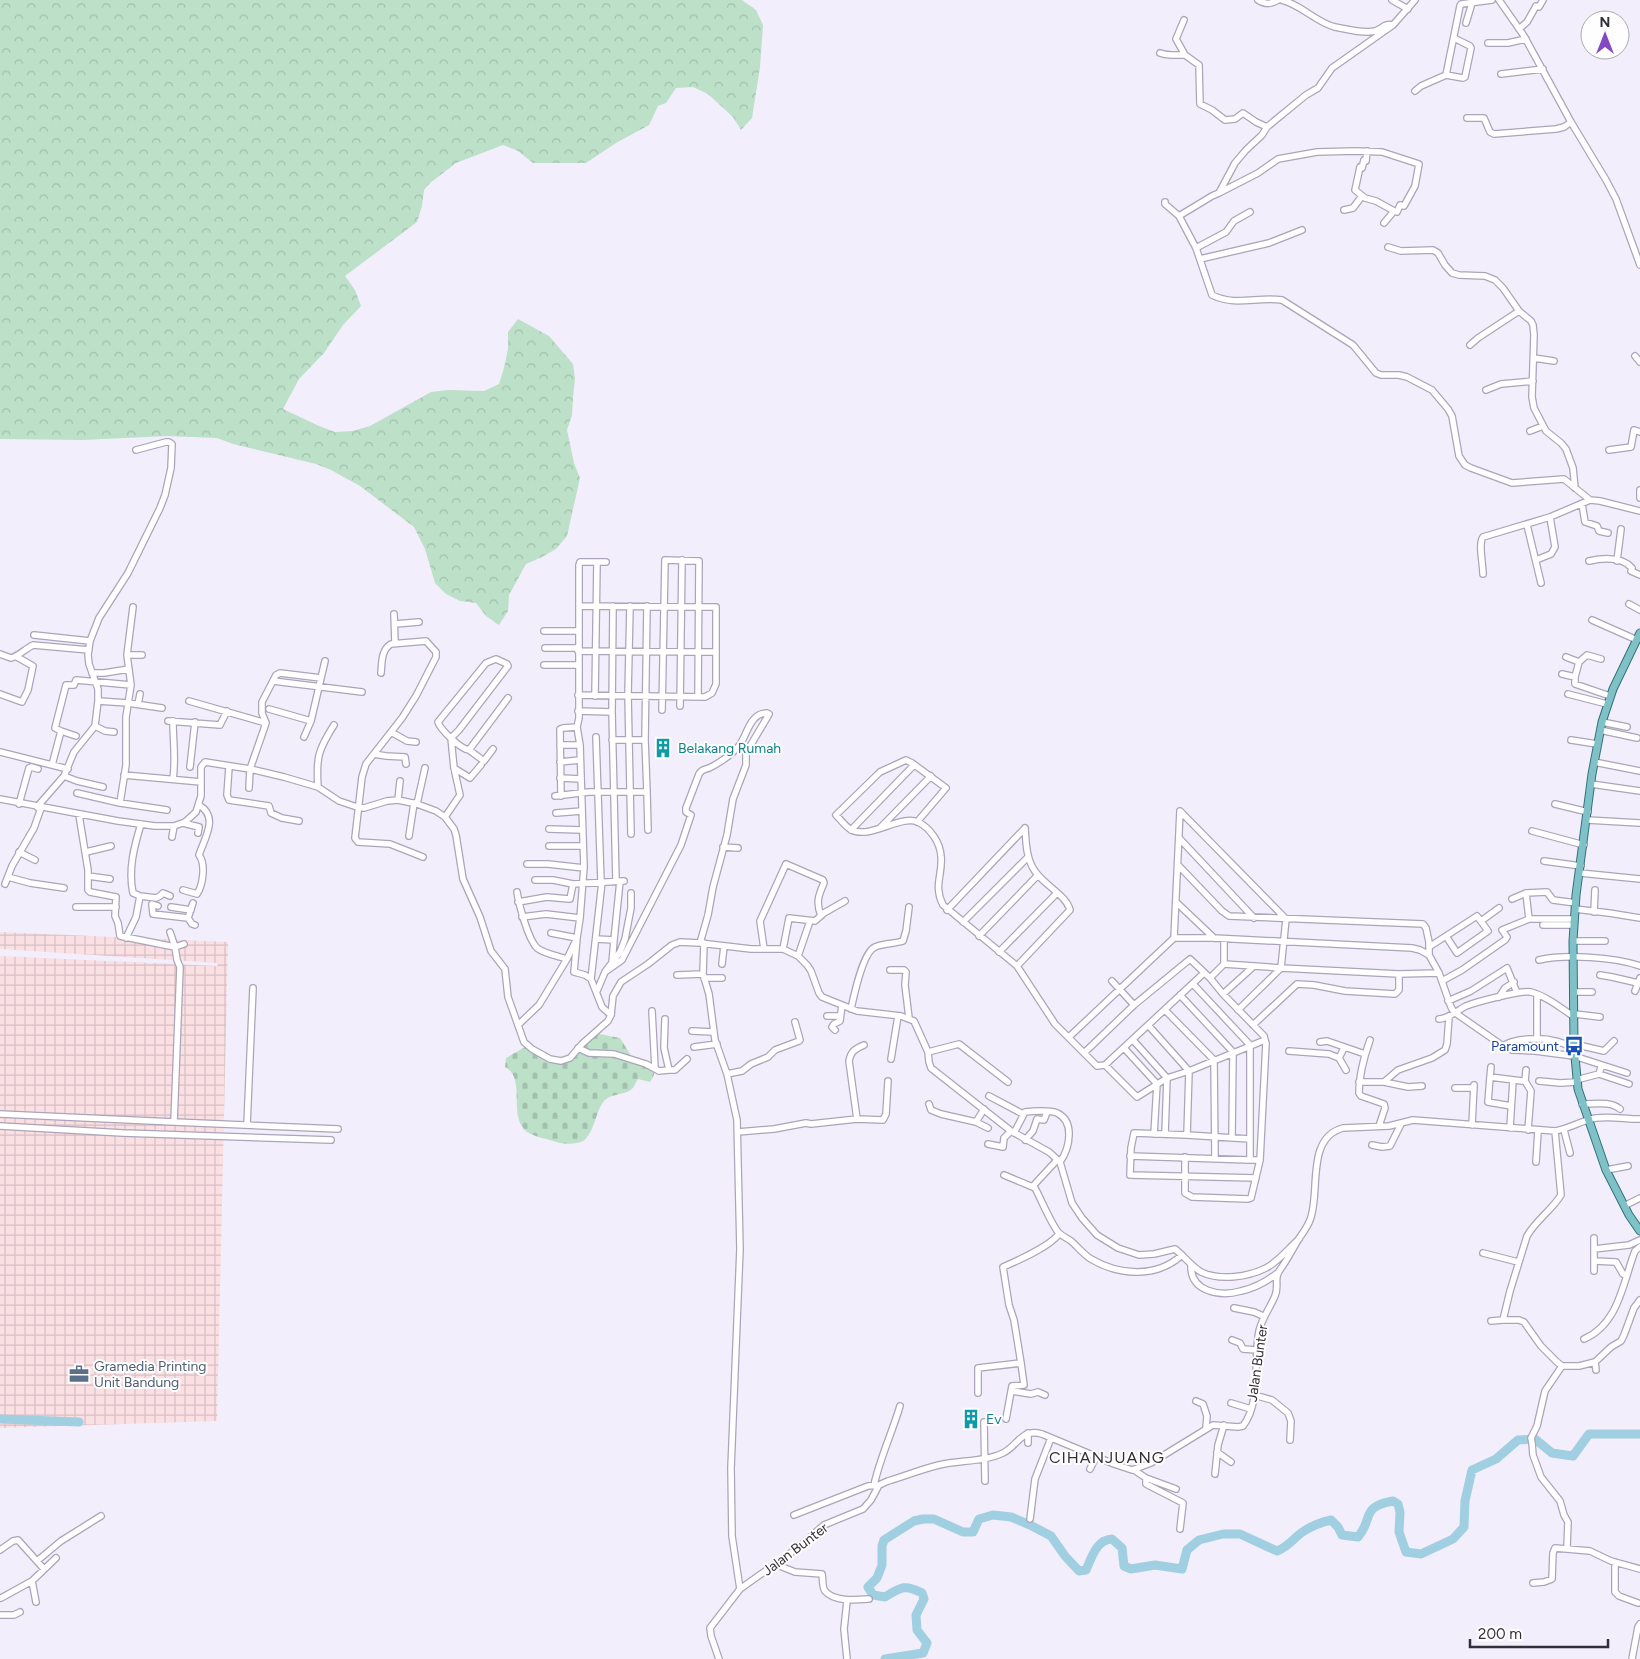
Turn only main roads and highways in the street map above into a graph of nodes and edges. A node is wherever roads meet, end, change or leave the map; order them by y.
1 (1638, 637) edge
2 (1640, 1231) edge

1 - 2 main road

